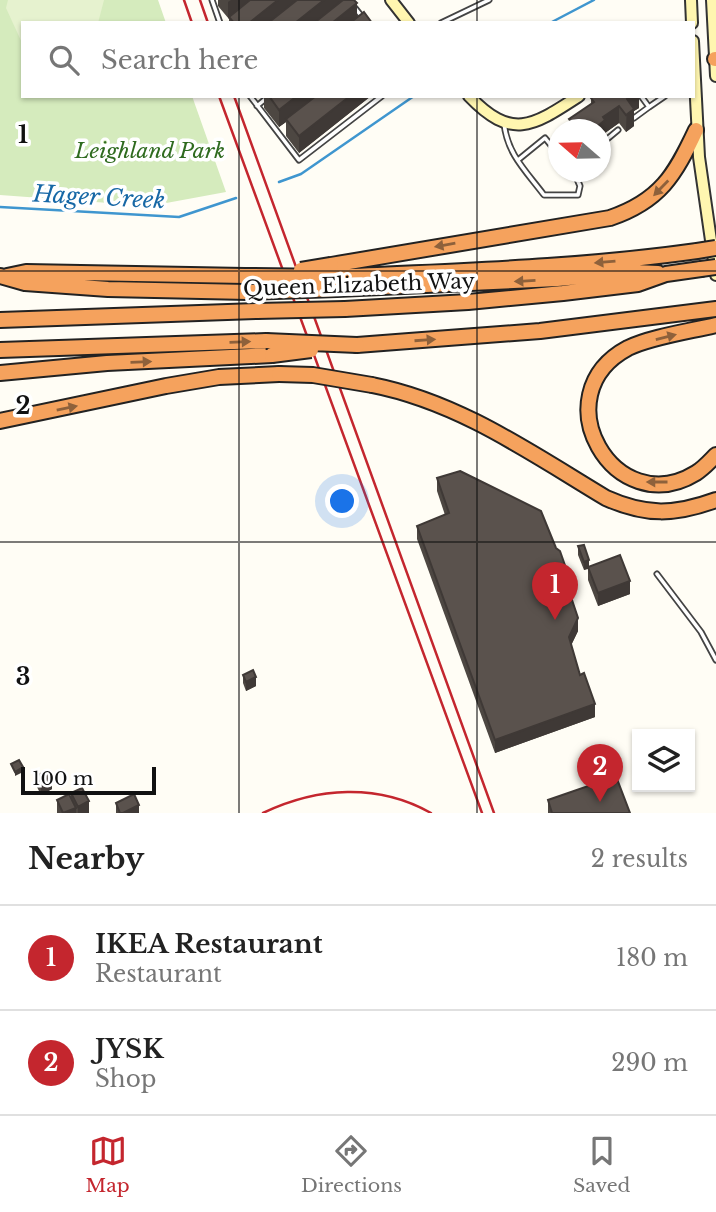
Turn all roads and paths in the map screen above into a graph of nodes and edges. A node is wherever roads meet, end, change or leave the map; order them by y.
1 (212, 0) edge
2 (391, 0) edge
3 (489, 0) edge
4 (691, 0) edge
5 (712, 0) edge
6 (351, 2) edge
7 (219, 21) edge
8 (364, 21) edge
9 (407, 21) edge
10 (444, 21) edge
11 (692, 21) edge
12 (716, 59) edge
13 (695, 62) edge
14 (716, 76) edge
15 (695, 96) edge
16 (251, 98) edge
17 (267, 98) edge
18 (379, 98) edge
19 (471, 98) edge
20 (576, 98) edge
21 (642, 98) edge
22 (662, 98) edge
23 (257, 106) junction
24 (649, 107) junction
25 (634, 118) edge
26 (503, 123) junction
27 (289, 127) edge
28 (618, 130) dead end
29 (696, 130) junction
30 (280, 135) junction
31 (611, 136) edge
32 (548, 142) edge
33 (517, 160) junction
34 (578, 182) edge
35 (716, 248) edge
36 (708, 268) edge
37 (666, 274) junction
38 (716, 275) edge
39 (3, 276) edge
40 (334, 277) junction
41 (716, 309) edge
42 (0, 320) edge
43 (716, 325) edge
44 (269, 348) junction
45 (0, 350) edge
46 (0, 373) edge
47 (0, 421) edge
48 (716, 455) edge
49 (716, 500) edge
50 (657, 574) dead end
51 (716, 660) edge

1 - 7 lane
2 - 9 main road
3 - 10 lane
4 - 11 main road
5 - 12 main road
6 - 8 lane
12 - 13 main road
12 - 14 main road
15 - 29 main road
16 - 23 lane
17 - 23 lane
18 - 30 lane
19 - 26 main road
20 - 26 main road
21 - 24 lane
22 - 24 lane
23 - 30 lane
24 - 25 lane
26 - 33 lane
27 - 30 lane
28 - 31 lane
29 - 38 main road
29 -> 40 highway
32 - 33 lane
33 - 34 lane
35 -> 40 highway, bridge
36 - 37 highway, Queen Elizabeth Way
37 -> 40 highway
37 - 42 highway, Queen Elizabeth Way, bridge
39 - 40 highway, bridge
39 - 40 highway, bridge
44 -> 41 highway, bridge
48 -> 43 highway
45 -> 44 highway
46 -> 44 highway
47 -> 49 highway, bridge
50 - 51 lane

